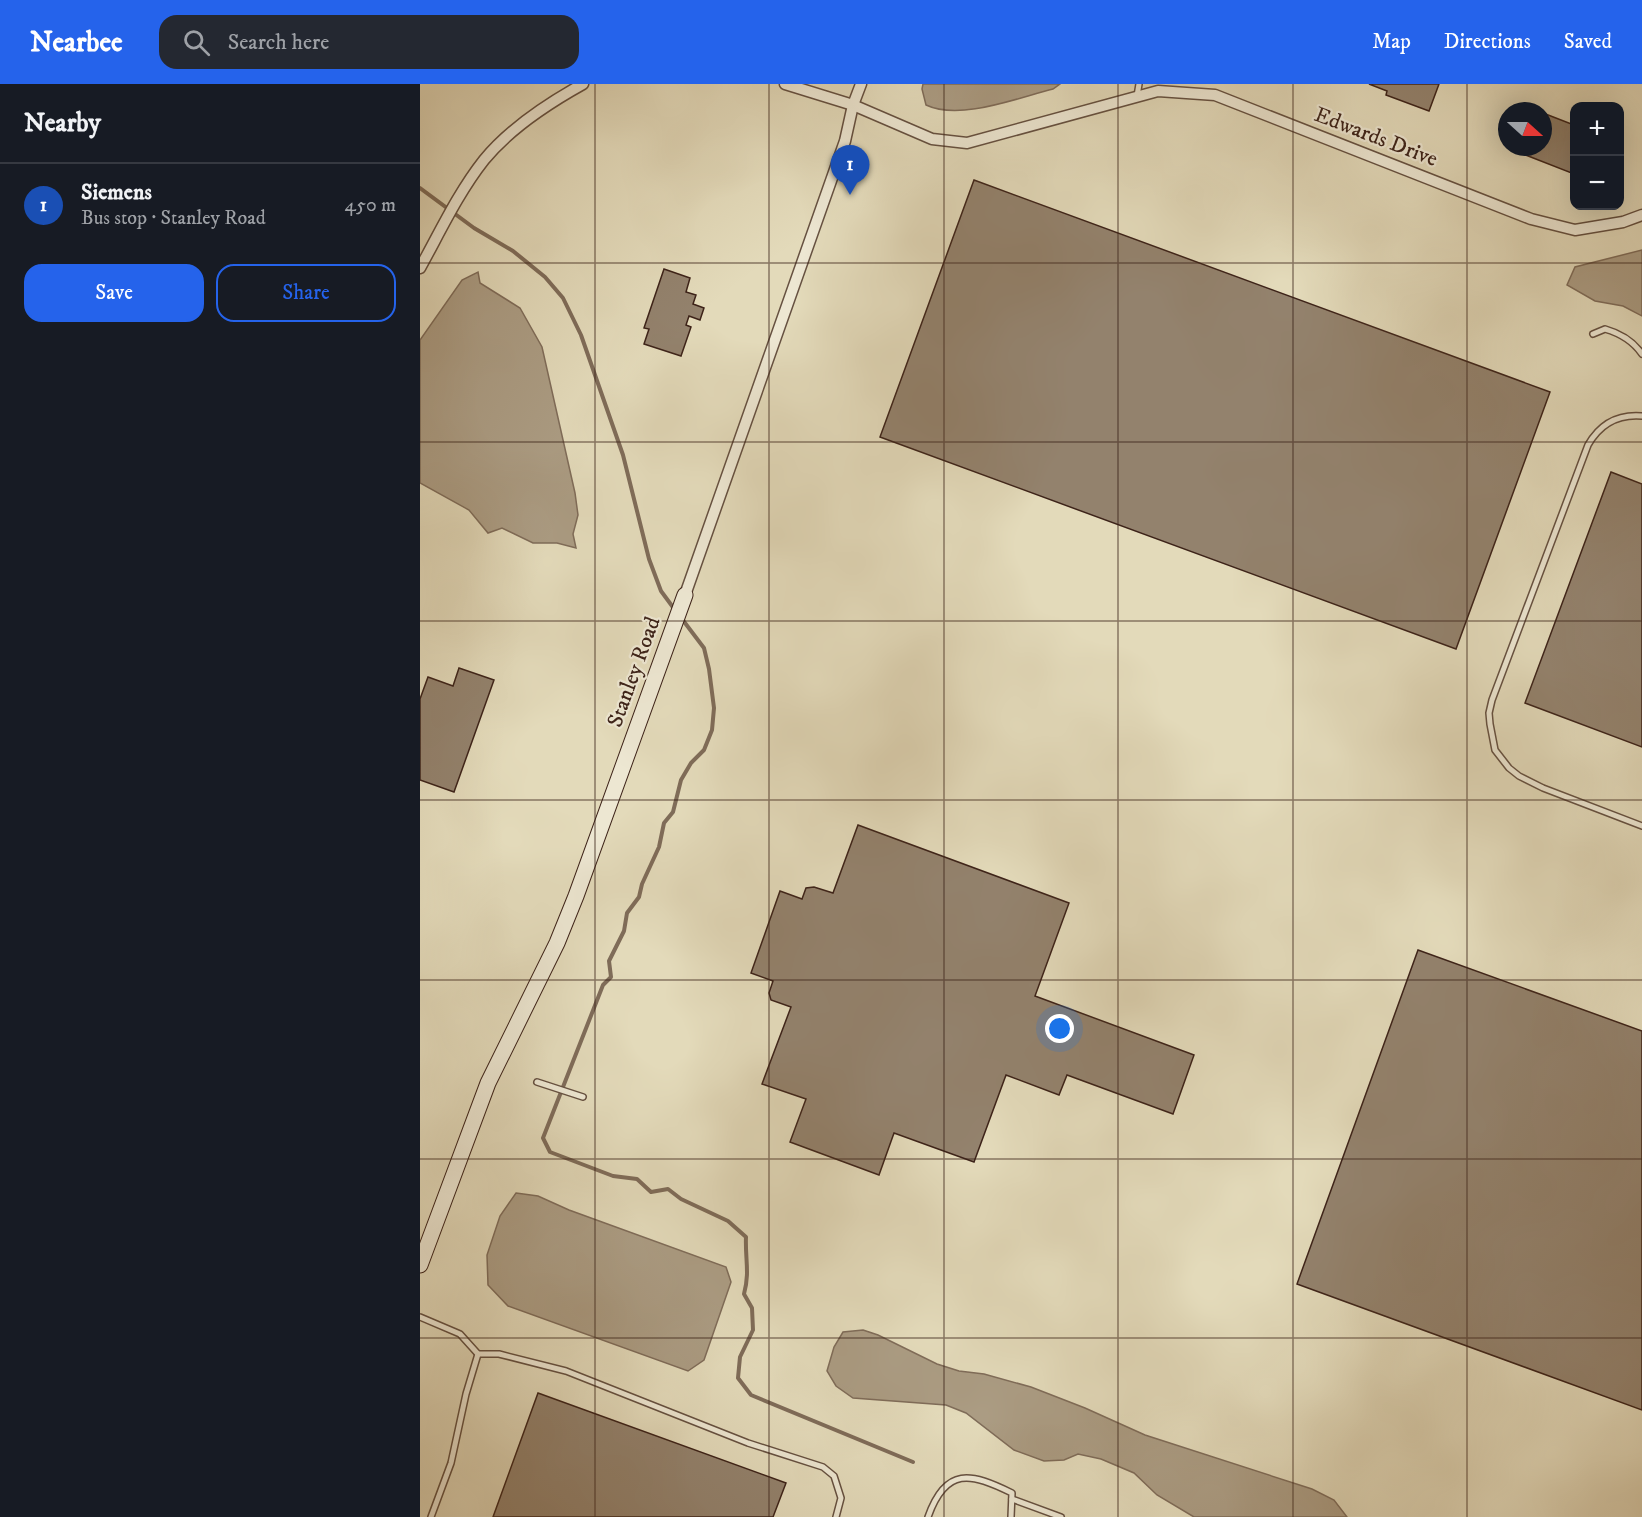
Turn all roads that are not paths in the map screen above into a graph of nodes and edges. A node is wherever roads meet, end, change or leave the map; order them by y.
1 (583, 84) edge
2 (785, 84) edge
3 (861, 84) edge
4 (1139, 84) edge
5 (1137, 96) junction
6 (853, 105) junction
7 (1642, 215) edge
8 (420, 268) edge
9 (1593, 334) dead end
10 (1642, 354) edge
11 (1642, 416) edge
12 (685, 595) joint
13 (1642, 826) edge
14 (537, 1082) dead end
15 (582, 1097) dead end
16 (420, 1265) edge
17 (420, 1317) edge
18 (478, 1354) junction
19 (1012, 1499) junction
20 (431, 1517) edge
21 (836, 1517) edge
22 (928, 1517) edge
23 (1011, 1517) edge
24 (1061, 1517) edge

1 - 8 street
2 - 6 street, Edwards Drive
3 - 6 street, Stanley Road
4 - 5 lane
5 - 6 street, Edwards Drive
5 - 7 street, Edwards Drive
6 - 12 street, Stanley Road
9 - 10 lane
11 - 13 lane
12 - 16 street, Stanley Road
14 - 15 lane
17 - 18 lane
18 - 20 lane
18 - 21 lane
19 - 22 lane
19 - 23 lane
19 - 24 lane

